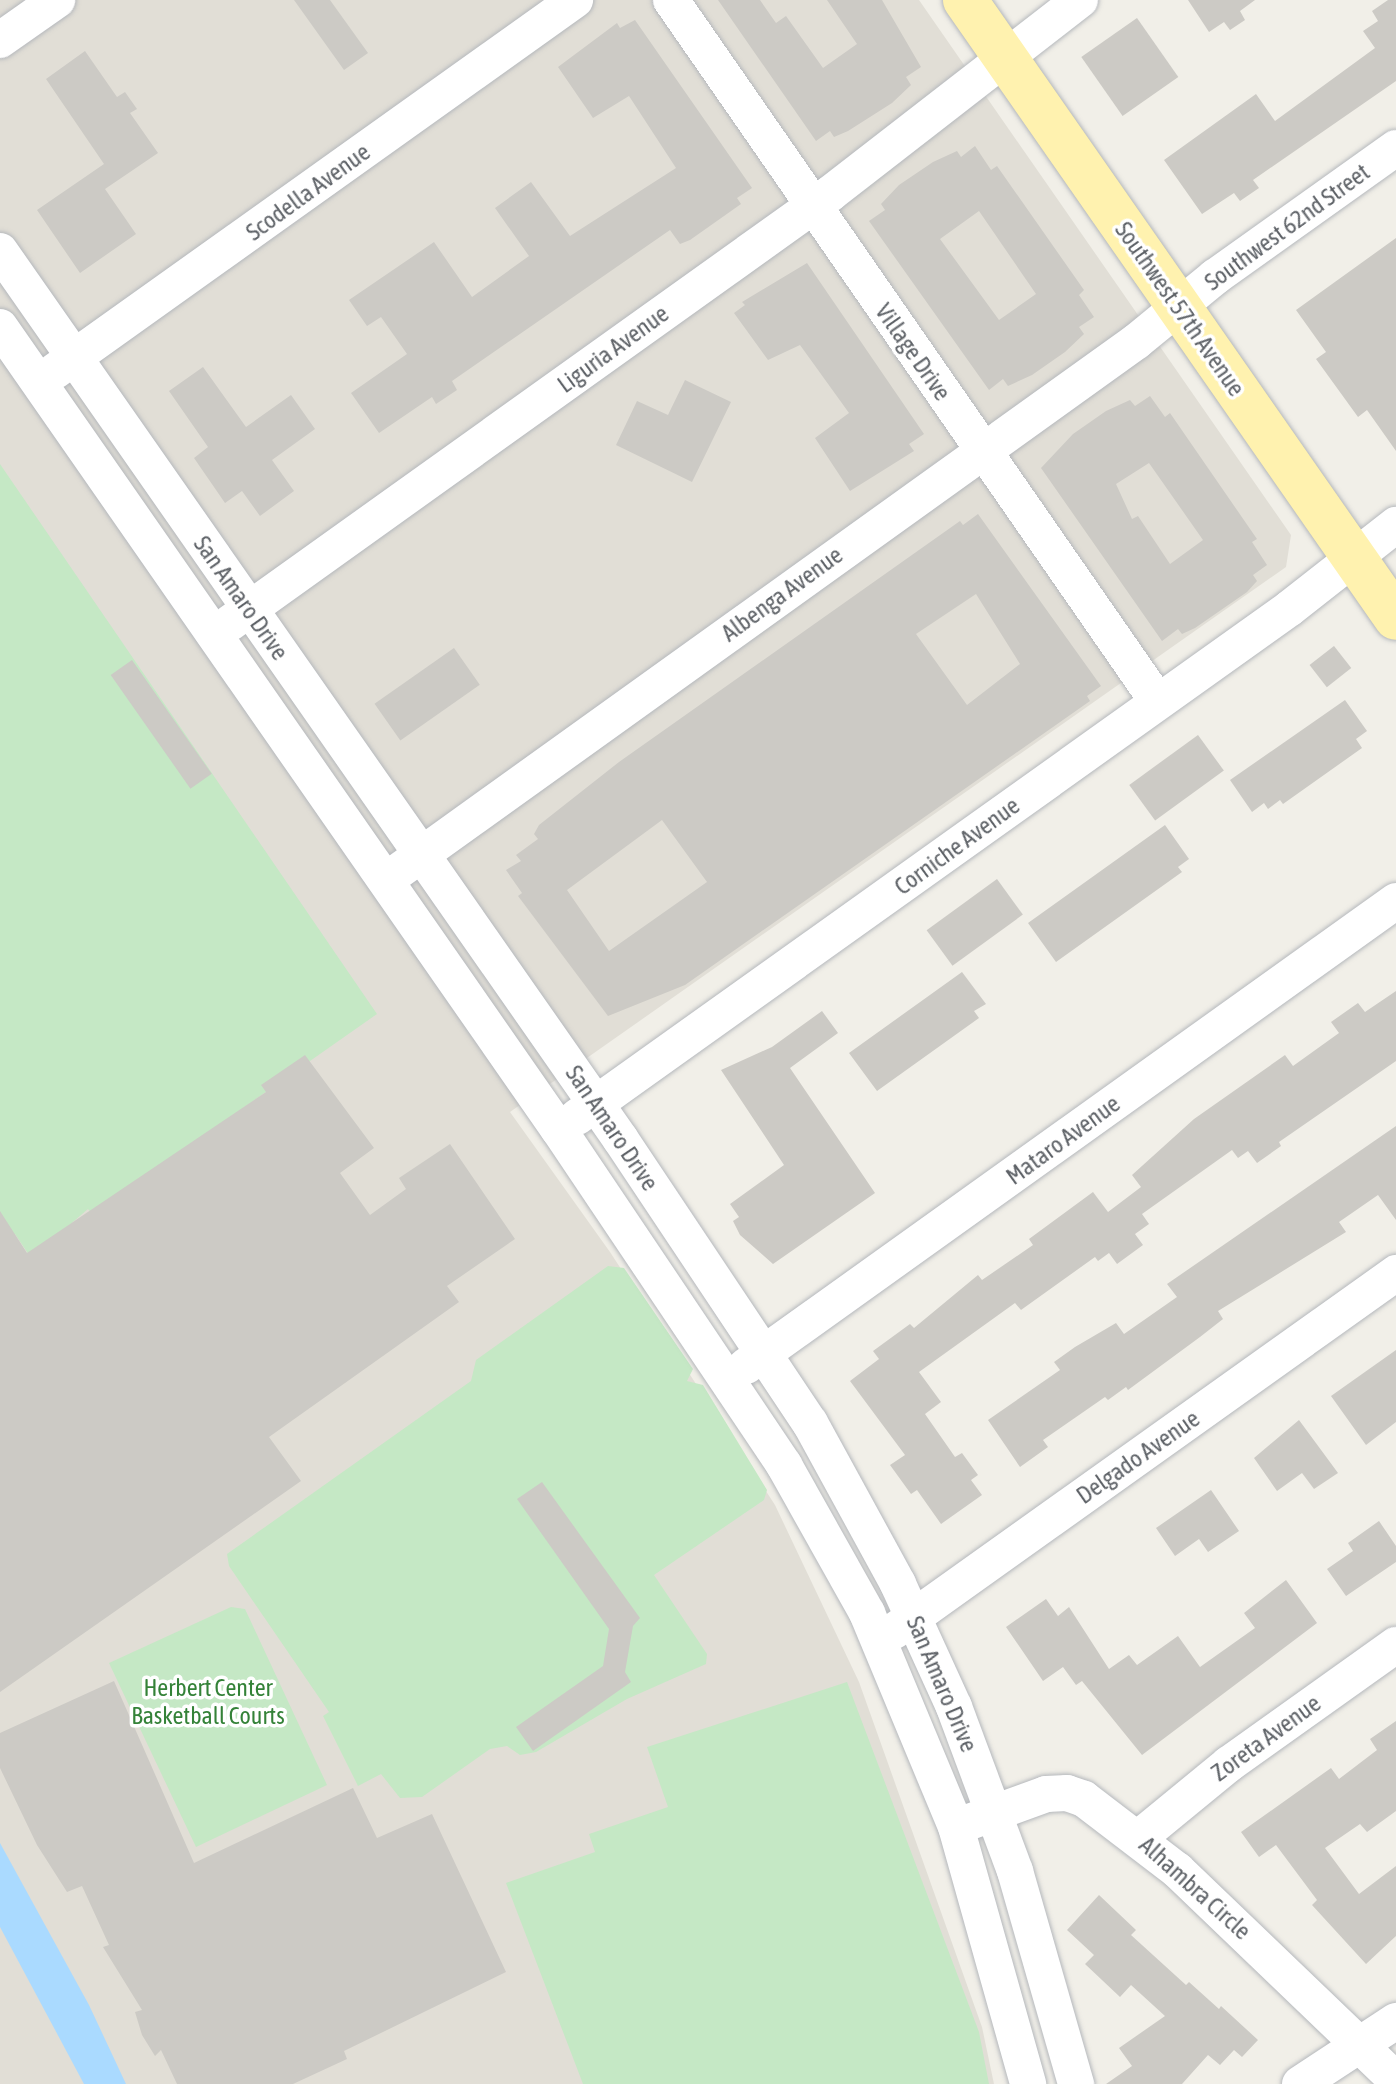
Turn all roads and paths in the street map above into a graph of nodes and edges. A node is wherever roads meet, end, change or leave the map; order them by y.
1 (57, 0) edge
2 (575, 0) edge
3 (671, 0) edge
4 (965, 0) edge
5 (1080, 0) edge
6 (0, 40) edge
7 (1007, 59) junction
8 (1396, 148) edge
9 (811, 207) junction
10 (0, 251) edge
11 (1180, 308) junction
12 (0, 327) edge
13 (74, 358) junction
14 (39, 382) junction
15 (982, 450) junction
16 (1396, 525) edge
17 (1354, 559) junction
18 (249, 609) junction
19 (1396, 618) edge
20 (215, 634) junction
21 (1158, 702) junction
22 (420, 855) junction
23 (385, 881) junction
24 (1396, 901) edge
25 (596, 1104) junction
26 (559, 1130) junction
27 (1396, 1273) edge
28 (765, 1353) junction
29 (728, 1379) junction
30 (914, 1617) junction
31 (879, 1641) junction
32 (1396, 1645) edge
33 (995, 1813) junction
34 (956, 1827) junction
35 (1140, 1837) junction
36 (1396, 2021) edge
37 (1359, 2042) junction
38 (1396, 2080) edge
39 (1028, 2084) edge
40 (1076, 2084) edge
41 (1300, 2084) edge

1 - 6 street
2 - 13 street, Scodella Avenue
3 - 9 street, Village Drive
4 - 7 main road, Southwest 57th Avenue
5 - 7 street, Liguria Avenue
7 - 9 street, Liguria Avenue
7 - 11 main road, Southwest 57th Avenue
8 - 11 street, Southwest 62nd Street
9 - 15 street, Village Drive
9 - 18 street, Liguria Avenue
10 - 13 street, San Amaro Drive
11 - 15 street, Albenga Avenue
11 - 17 main road, Southwest 57th Avenue
12 - 14 street, San Amaro Drive
13 - 14 street, Scodella Avenue
13 - 18 street, San Amaro Drive
14 - 20 street, San Amaro Drive
15 - 21 street, Village Drive
15 - 22 street, Albenga Avenue
16 - 17 street, Corniche Avenue
17 - 19 main road, Southwest 57th Avenue
17 - 21 street, Corniche Avenue
18 - 20 street, Liguria Avenue
18 - 22 street, San Amaro Drive
20 - 23 street, San Amaro Drive
21 - 25 street, Corniche Avenue
22 - 23 street, Albenga Avenue
22 - 25 street, San Amaro Drive
23 - 26 street, San Amaro Drive
24 - 28 street, Mataro Avenue
25 - 26 street, Corniche Avenue
25 - 28 street, San Amaro Drive
26 - 29 street, San Amaro Drive
27 - 30 street, Delgado Avenue
28 - 29 street, Mataro Avenue
28 - 30 street, San Amaro Drive
29 - 31 street, San Amaro Drive
30 - 31 street, Delgado Avenue
30 - 33 street, San Amaro Drive
31 - 34 street, San Amaro Drive
32 - 35 street, Zoreta Avenue
33 - 34 street, Alhambra Circle
33 - 35 street, Alhambra Circle
33 - 40 street, San Amaro Drive
34 - 39 street, San Amaro Drive
35 - 37 street, Alhambra Circle
36 - 37 street
37 - 38 street, Alhambra Circle
37 - 41 street

